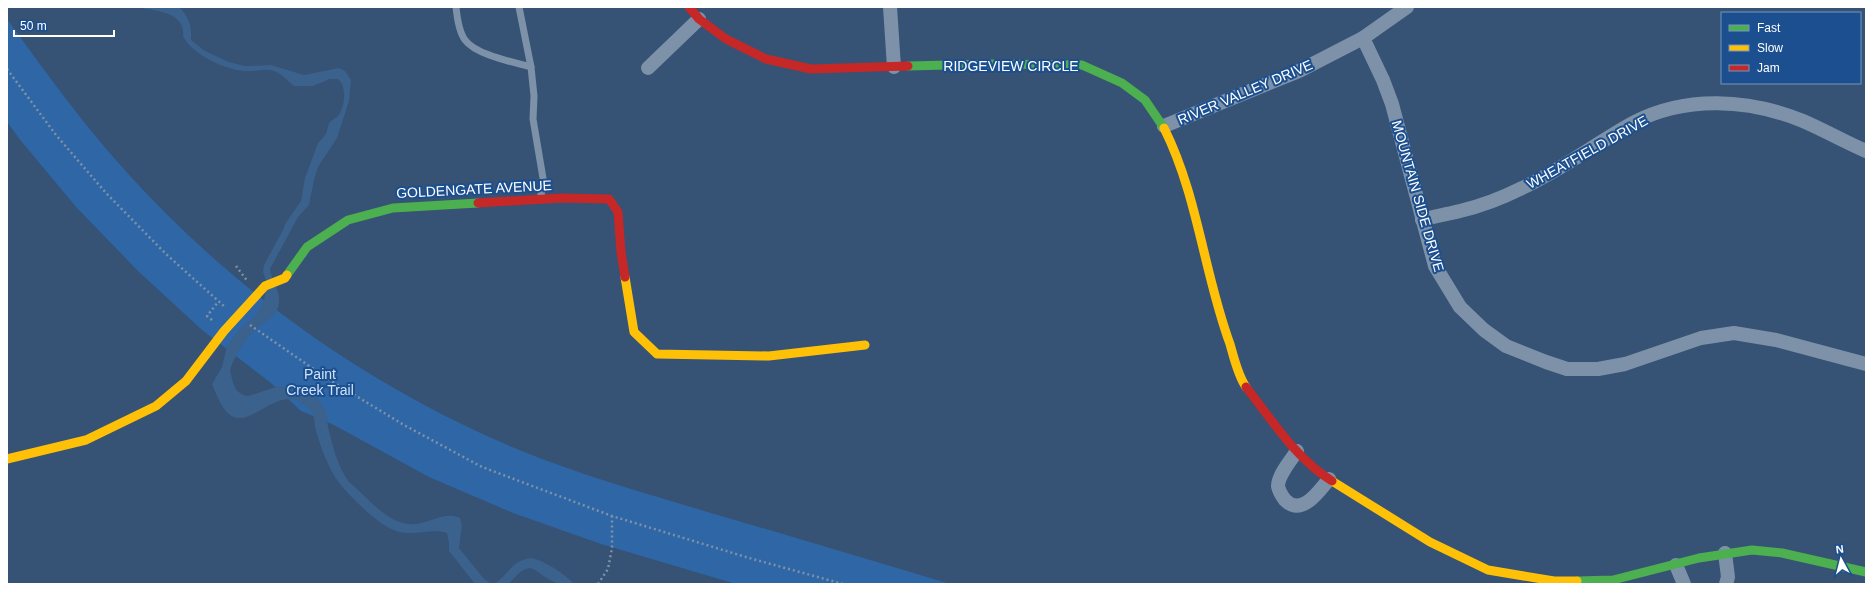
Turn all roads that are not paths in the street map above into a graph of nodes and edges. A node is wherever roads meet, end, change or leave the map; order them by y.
1 (456, 7) edge
2 (519, 7) edge
3 (689, 7) edge
4 (890, 7) edge
5 (1407, 7) edge
6 (699, 19) junction
7 (1363, 38) junction
8 (531, 67) junction
9 (894, 67) junction
10 (648, 68) dead end
11 (1164, 126) junction
12 (1866, 151) edge
13 (539, 200) junction
14 (1422, 220) junction
15 (865, 345) dead end
16 (1866, 364) edge
17 (1297, 451) junction
18 (7, 459) edge
19 (1329, 479) junction
20 (1725, 553) junction
21 (1676, 565) junction
22 (1866, 572) edge
23 (1684, 584) edge
24 (1726, 584) edge

1 - 8 lane
2 - 8 lane
3 - 6 street, RIDGEVIEW CIRCLE
4 - 9 street
5 - 7 street, RIVER VALLEY DRIVE
6 - 9 street, RIDGEVIEW CIRCLE
6 - 10 street
7 - 11 street, RIVER VALLEY DRIVE
7 - 14 street, MOUNTAIN SIDE DRIVE
8 - 13 lane
9 - 11 street, RIDGEVIEW CIRCLE
11 - 17 street, RIDGEVIEW CIRCLE
12 - 14 street, WHEATFIELD DRIVE
13 - 15 street, GOLDENGATE AVENUE
13 - 18 street, GOLDENGATE AVENUE
14 - 16 street, MOUNTAIN SIDE DRIVE
17 - 19 street, RIDGEVIEW CIRCLE
17 - 19 street
19 - 21 street, RIDGEVIEW CIRCLE
20 - 21 street, RIDGEVIEW CIRCLE
20 - 22 street, RIDGEVIEW CIRCLE
20 - 24 street
21 - 23 street

